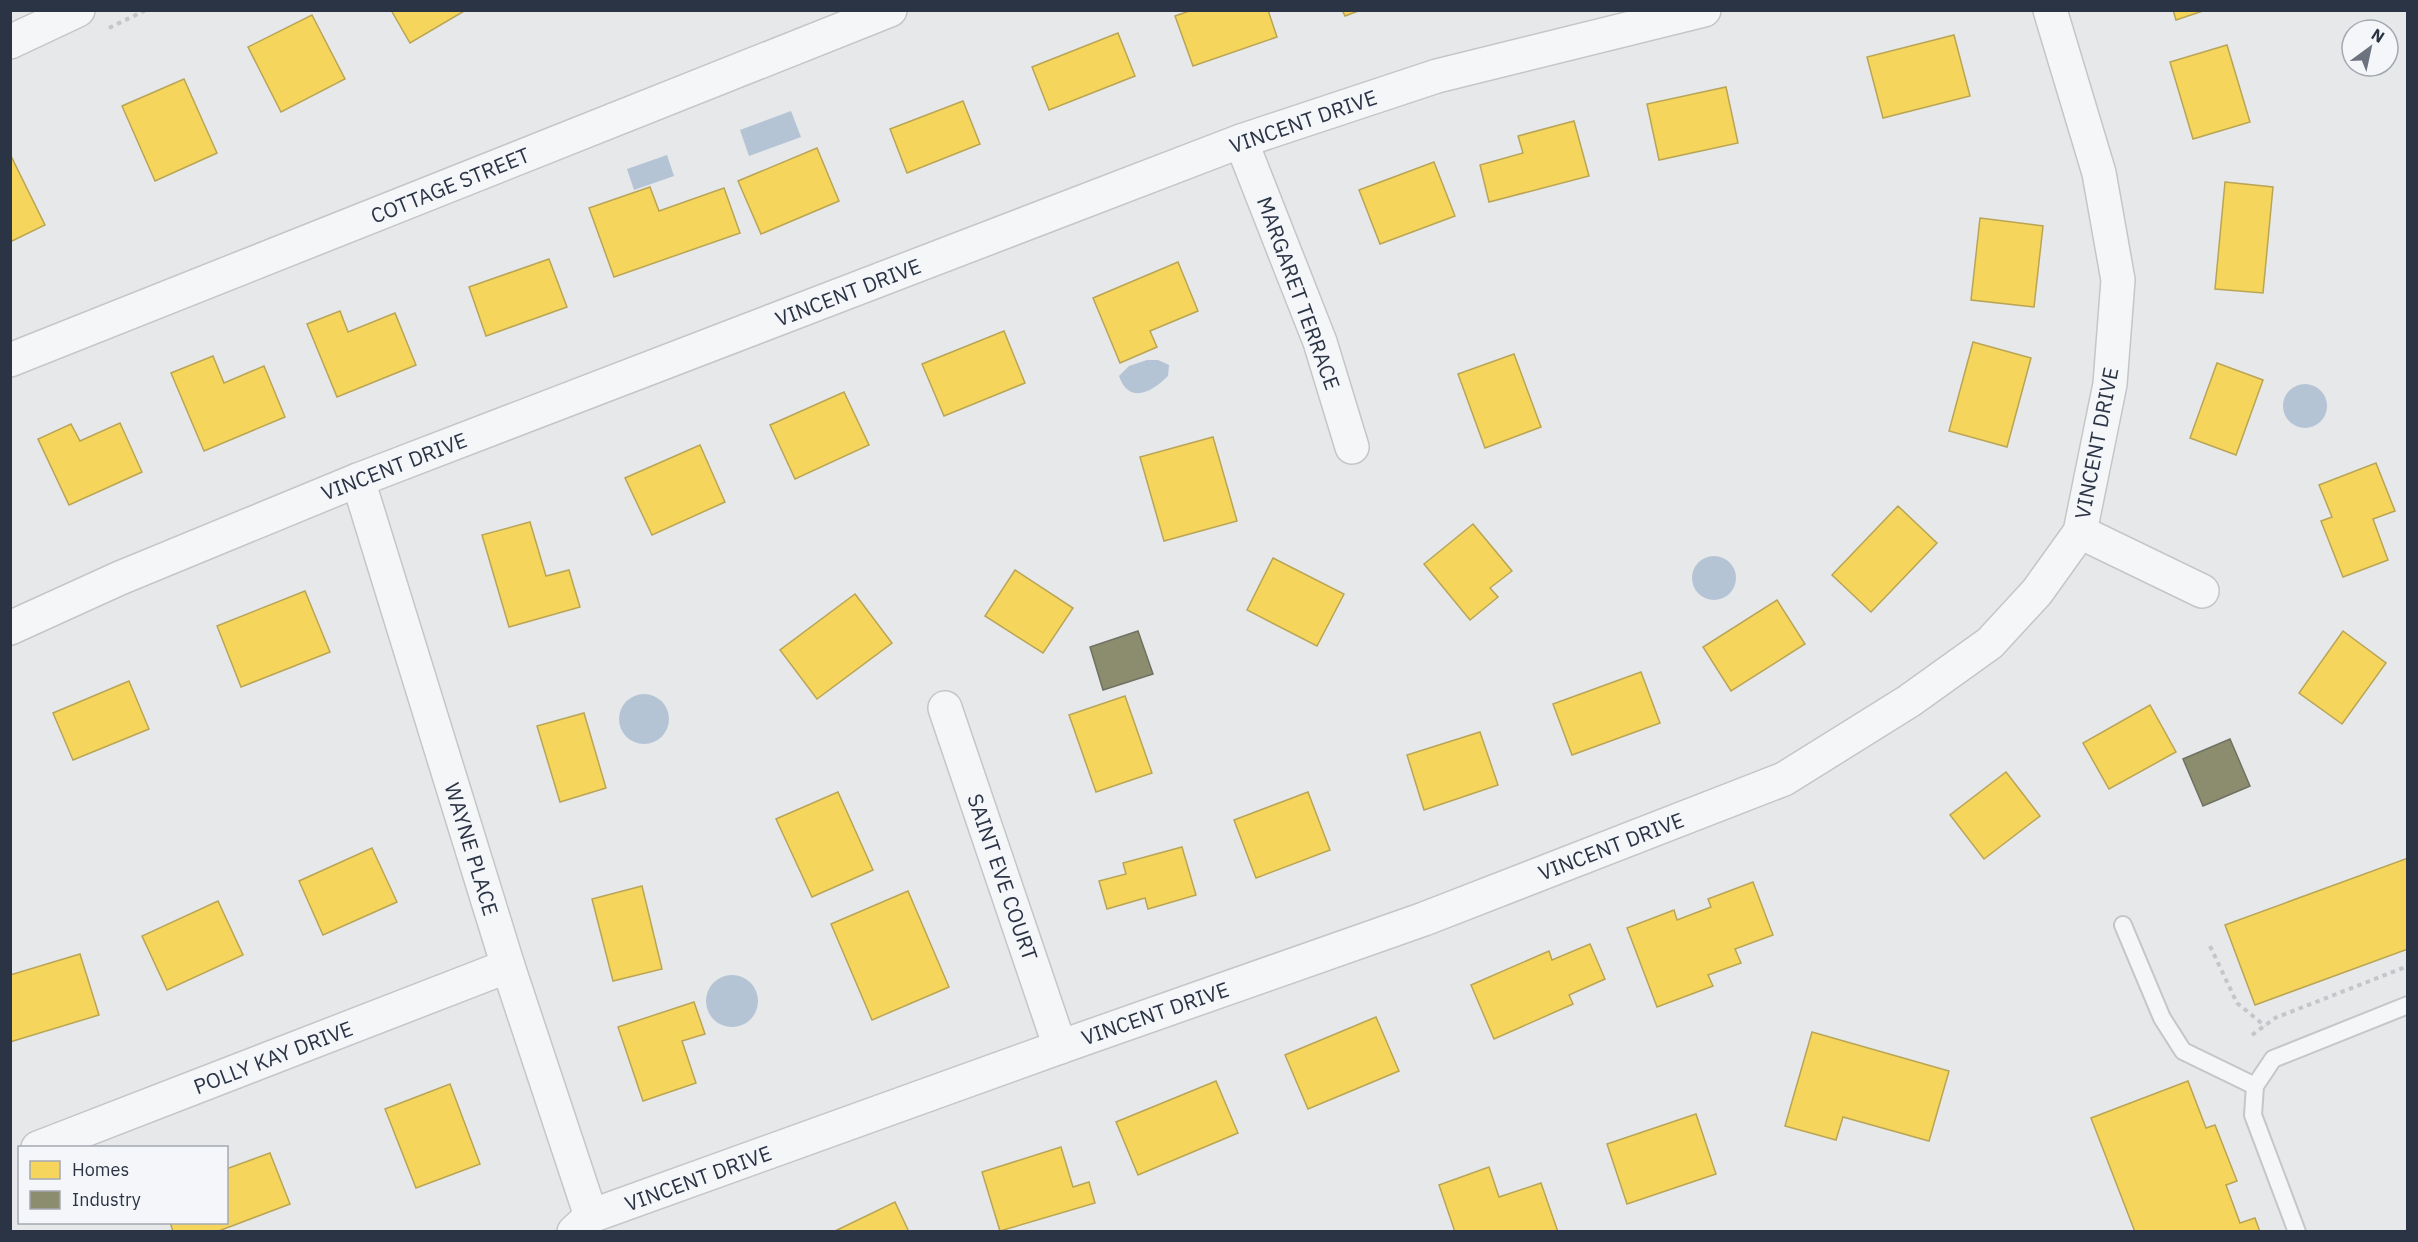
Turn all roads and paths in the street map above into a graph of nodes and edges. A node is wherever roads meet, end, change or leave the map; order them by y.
1 (78, 10) edge
2 (890, 10) edge
3 (1704, 10) edge
4 (2050, 10) edge
5 (10, 42) edge
6 (1241, 141) junction
7 (10, 360) edge
8 (1352, 447) dead end
9 (358, 480) junction
10 (2080, 532) junction
11 (2202, 591) dead end
12 (10, 628) edge
13 (945, 708) dead end
14 (2123, 925) dead end
15 (2210, 946) dead end
16 (508, 966) junction
17 (2408, 966) edge
18 (2408, 1005) edge
19 (2265, 1026) junction
20 (2252, 1035) dead end
21 (1060, 1047) junction
22 (2255, 1086) junction
23 (43, 1146) edge
24 (582, 1224) edge
25 (2297, 1232) edge

1 - 5 street
2 - 7 street, COTTAGE STREET
3 - 6 street, VINCENT DRIVE
4 - 10 street, VINCENT DRIVE
6 - 8 street, MARGARET TERRACE
6 - 9 street, VINCENT DRIVE
9 - 12 street, VINCENT DRIVE
9 - 16 street, WAYNE PLACE
10 - 11 street
10 - 21 street, VINCENT DRIVE
13 - 21 street, SAINT EVE COURT
14 - 22 lane
15 - 19 path
16 - 23 street, POLLY KAY DRIVE
16 - 24 street, WAYNE PLACE
17 - 19 path
18 - 22 lane
19 - 20 path
21 - 24 street, VINCENT DRIVE
22 - 25 lane

